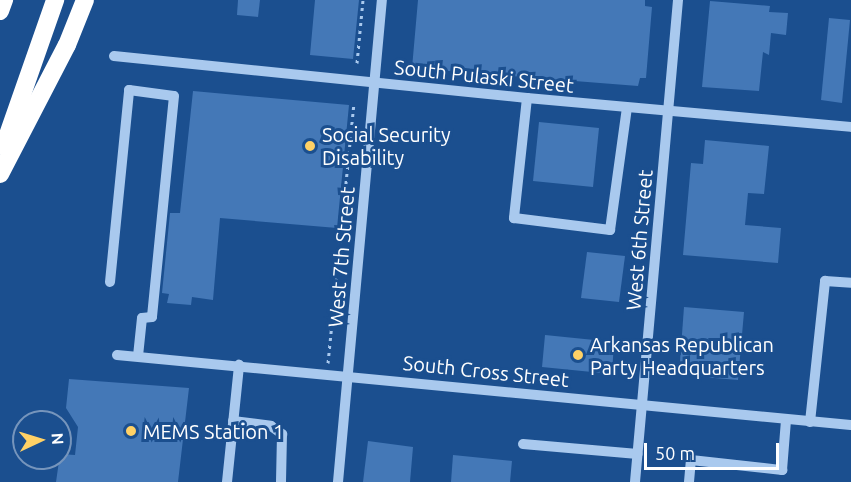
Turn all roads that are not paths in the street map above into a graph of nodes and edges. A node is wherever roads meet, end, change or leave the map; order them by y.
1 (4, 0) edge
2 (55, 0) edge
3 (85, 0) edge
4 (382, 0) edge
5 (678, 0) edge
6 (0, 11) edge
7 (114, 56) dead end
8 (375, 83) junction
9 (527, 98) junction
10 (627, 108) junction
11 (668, 112) junction
12 (851, 127) edge
13 (0, 159) edge
14 (0, 174) edge
15 (110, 282) dead end
16 (851, 283) edge
17 (117, 355) dead end
18 (138, 356) junction
19 (239, 365) junction
20 (347, 376) junction
21 (643, 404) junction
22 (786, 420) junction
23 (233, 421) junction
24 (851, 421) edge
25 (810, 422) junction
26 (523, 444) dead end
27 (638, 454) junction
28 (227, 482) edge
29 (281, 482) edge
30 (338, 482) edge
31 (635, 482) edge
32 (689, 482) edge

1 - 6 highway
2 - 13 highway
3 - 14 highway
4 - 8 street, West 7th Street
5 - 11 street, West 6th Street
7 - 8 street, South Pulaski Street
8 - 9 street, South Pulaski Street
8 - 20 street, West 7th Street
9 - 10 street, South Pulaski Street
9 - 10 street
10 - 11 street, South Pulaski Street
11 - 12 street, South Pulaski Street
11 - 21 street, West 6th Street
15 - 18 street
16 - 25 street
17 - 18 street, South Cross Street
18 - 19 street, South Cross Street
19 - 20 street, South Cross Street
19 - 23 street
20 - 21 street, South Cross Street
20 - 30 street, West 7th Street
21 - 22 street, South Cross Street
21 - 27 street, West 6th Street
22 - 25 street, South Cross Street
22 - 32 street
23 - 28 street
23 - 29 street
24 - 25 street, South Cross Street
26 - 27 street
27 - 31 street, West 6th Street

